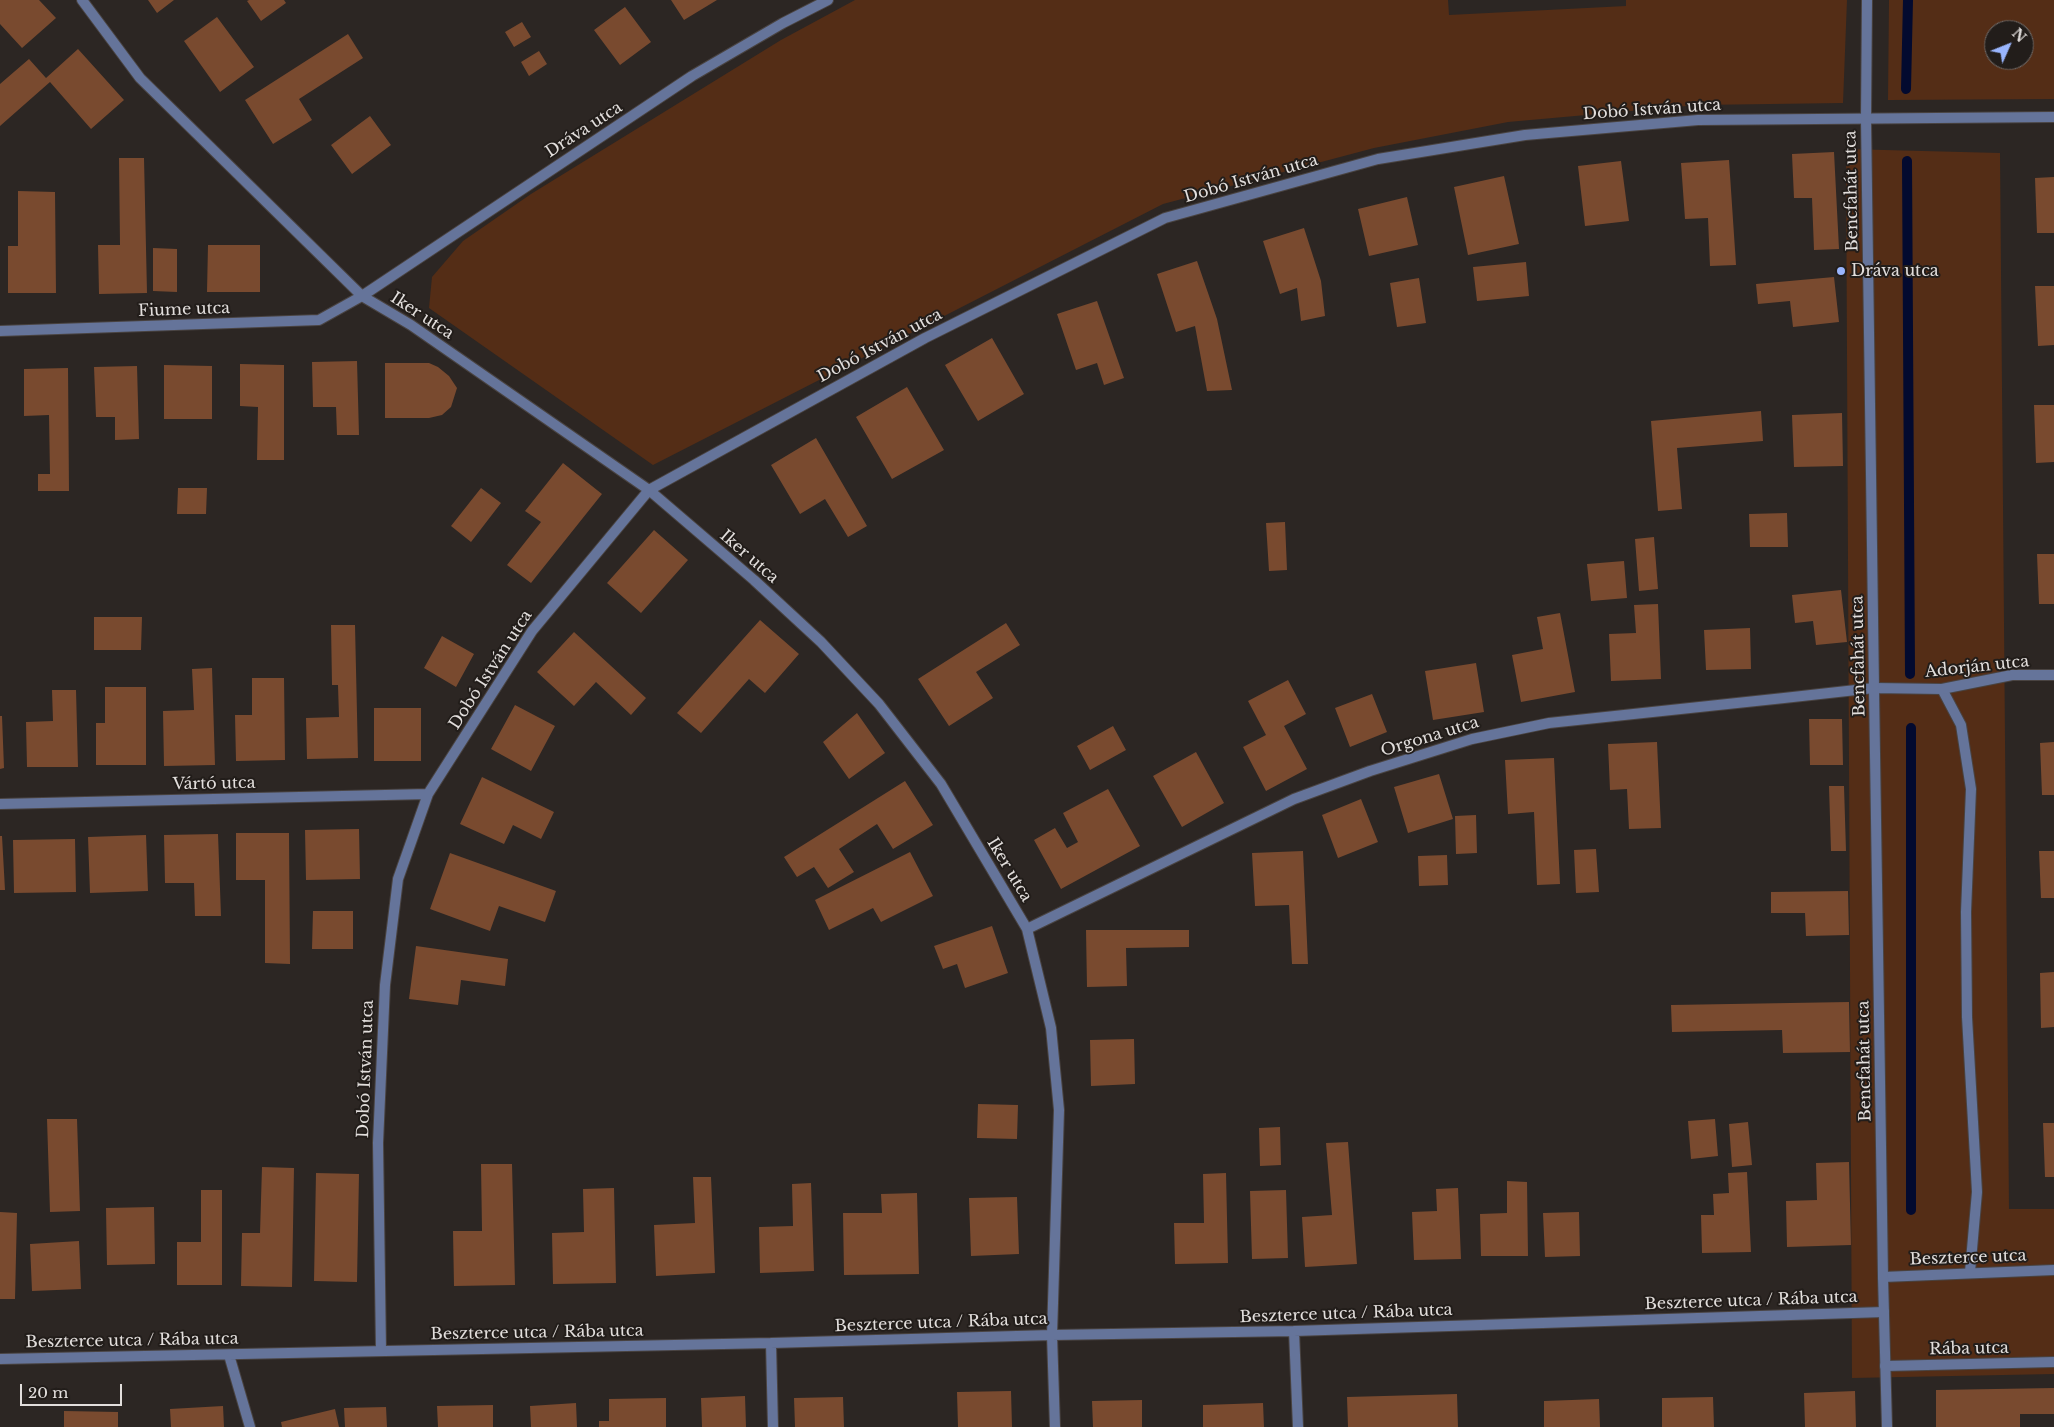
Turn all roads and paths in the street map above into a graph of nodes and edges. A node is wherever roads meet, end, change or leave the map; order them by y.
1 (82, 0) edge
2 (828, 0) edge
3 (1867, 0) edge
4 (2054, 117) edge
5 (1866, 119) junction
6 (362, 296) junction
7 (0, 331) edge
8 (648, 490) junction
9 (2054, 675) edge
10 (1874, 688) junction
11 (1942, 689) junction
12 (428, 794) junction
13 (0, 804) edge
14 (1027, 929) junction
15 (2054, 1270) edge
16 (1970, 1272) junction
17 (1883, 1277) junction
18 (1884, 1312) junction
19 (1294, 1331) junction
20 (1052, 1334) junction
21 (771, 1343) junction
22 (381, 1351) junction
23 (229, 1355) junction
24 (0, 1359) edge
25 (2054, 1362) edge
26 (1885, 1366) junction
27 (250, 1427) edge
28 (773, 1427) edge
29 (1055, 1427) edge
30 (1298, 1427) edge
31 (1887, 1427) edge

1 - 6 street, Iker utca
2 - 6 street, Dráva utca
3 - 5 street, Bencfahát utca
4 - 5 street, Dobó István utca
5 - 8 street, Dobó István utca
5 - 10 street, Bencfahát utca
6 - 7 street, Fiume utca
6 - 8 street, Iker utca
8 - 12 street, Dobó István utca
8 - 14 street, Iker utca
9 - 11 street, Adorján utca
10 - 11 street, Adorján utca
10 - 14 street, Orgona utca
10 - 17 street, Bencfahát utca
11 - 16 street
12 - 13 street, Vártó utca
12 - 22 street, Dobó István utca
14 - 20 street, Iker utca
15 - 16 street, Beszterce utca
16 - 17 street, Beszterce utca
17 - 18 street, Bencfahát utca
18 - 19 street, Beszterce utca / Rába utca
18 - 26 street, Bencfahát utca
19 - 20 street, Beszterce utca / Rába utca
19 - 30 street
20 - 21 street, Beszterce utca / Rába utca
20 - 29 street, Iker utca
21 - 22 street, Beszterce utca / Rába utca
21 - 28 street
22 - 23 street, Beszterce utca / Rába utca
23 - 24 street, Beszterce utca / Rába utca
23 - 27 street
25 - 26 street, Rába utca
26 - 31 street, Bencfahát utca

